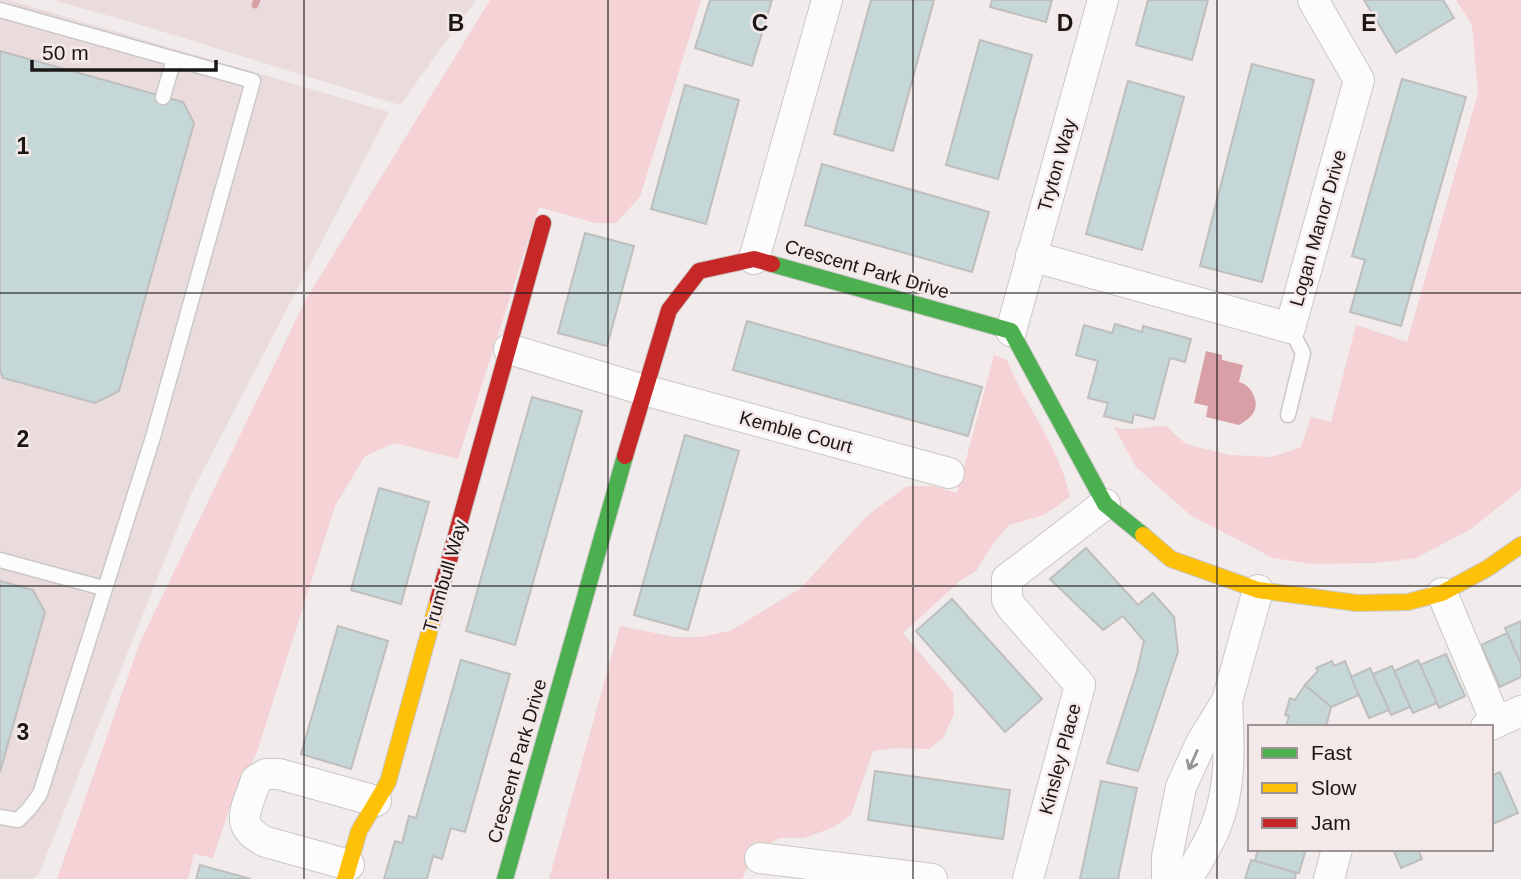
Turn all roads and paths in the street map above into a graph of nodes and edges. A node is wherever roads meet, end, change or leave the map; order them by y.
1 (827, 0) edge
2 (1103, 0) edge
3 (1313, 0) edge
4 (0, 10) edge
5 (174, 59) junction
6 (163, 97) dead end
7 (543, 223) dead end
8 (1031, 256) junction
9 (754, 259) junction
10 (1290, 328) junction
11 (1011, 331) junction
12 (509, 349) junction
13 (644, 390) junction
14 (1288, 415) dead end
15 (949, 473) dead end
16 (1105, 504) junction
17 (1521, 545) edge
18 (0, 561) edge
19 (103, 588) junction
20 (1258, 590) junction
21 (1442, 593) junction
22 (1227, 701) junction
23 (1501, 720) edge
24 (376, 801) junction
25 (0, 817) edge
26 (1336, 851) edge
27 (760, 858) dead end
28 (347, 872) edge
29 (505, 879) edge
30 (932, 879) edge
31 (1028, 879) edge
32 (1167, 879) edge
33 (1187, 879) edge
34 (1329, 879) edge

1 - 9 street
2 - 8 street, Tryton Way
3 - 10 street, Logan Manor Drive
4 - 5 lane
5 - 6 lane
5 - 19 lane
7 - 12 street, Trumbull Way
8 - 10 street, Logan Manor Drive
8 - 11 street, Tryton Way
9 - 11 street, Crescent Park Drive
9 - 13 street, Crescent Park Drive
10 - 14 lane
11 - 16 street
12 - 13 street
12 - 24 street, Trumbull Way
13 - 15 street, Kemble Court
13 - 29 street, Crescent Park Drive
16 - 20 street
16 - 31 street, Kinsley Place
17 - 21 street
18 - 19 lane
19 - 25 lane
20 - 21 street
20 - 22 street
21 - 23 street
22 -> 32 street
22 - 33 street
24 - 28 street, Trumbull Way
24 - 28 street, Trumbull Way
26 - 34 street
27 - 30 street

